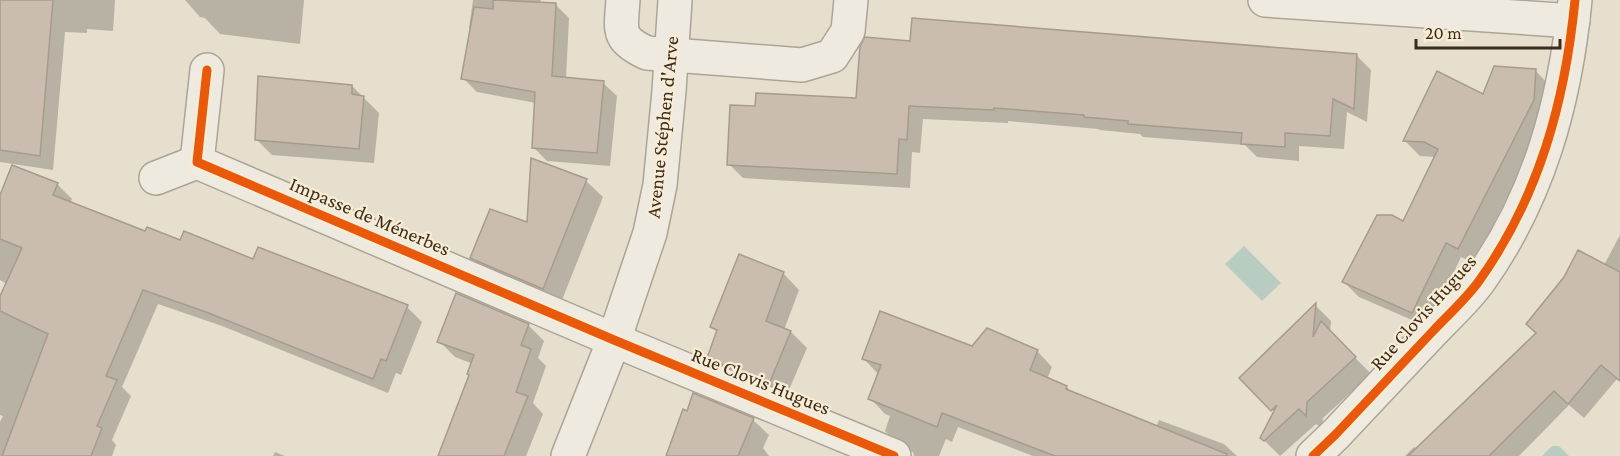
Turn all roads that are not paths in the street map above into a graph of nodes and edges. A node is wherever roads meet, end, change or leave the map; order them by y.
1 (623, 0) edge
2 (675, 0) edge
3 (850, 0) edge
4 (1264, 0) edge
5 (1574, 10) edge
6 (672, 54) junction
7 (207, 70) dead end
8 (197, 162) junction
9 (156, 178) dead end
10 (614, 340) junction
11 (568, 456) edge
12 (894, 456) edge
13 (1313, 456) edge

1 - 6 street
2 - 6 street, Avenue Stéphen d'Arve
3 - 6 street
4 - 5 street
5 - 13 street, Rue Clovis Hugues
6 - 10 street, Avenue Stéphen d'Arve
7 - 8 street
8 - 9 street
8 - 10 street, Impasse de Ménerbes
10 - 11 street, Avenue Stéphen d'Arve
10 - 12 street, Rue Clovis Hugues

